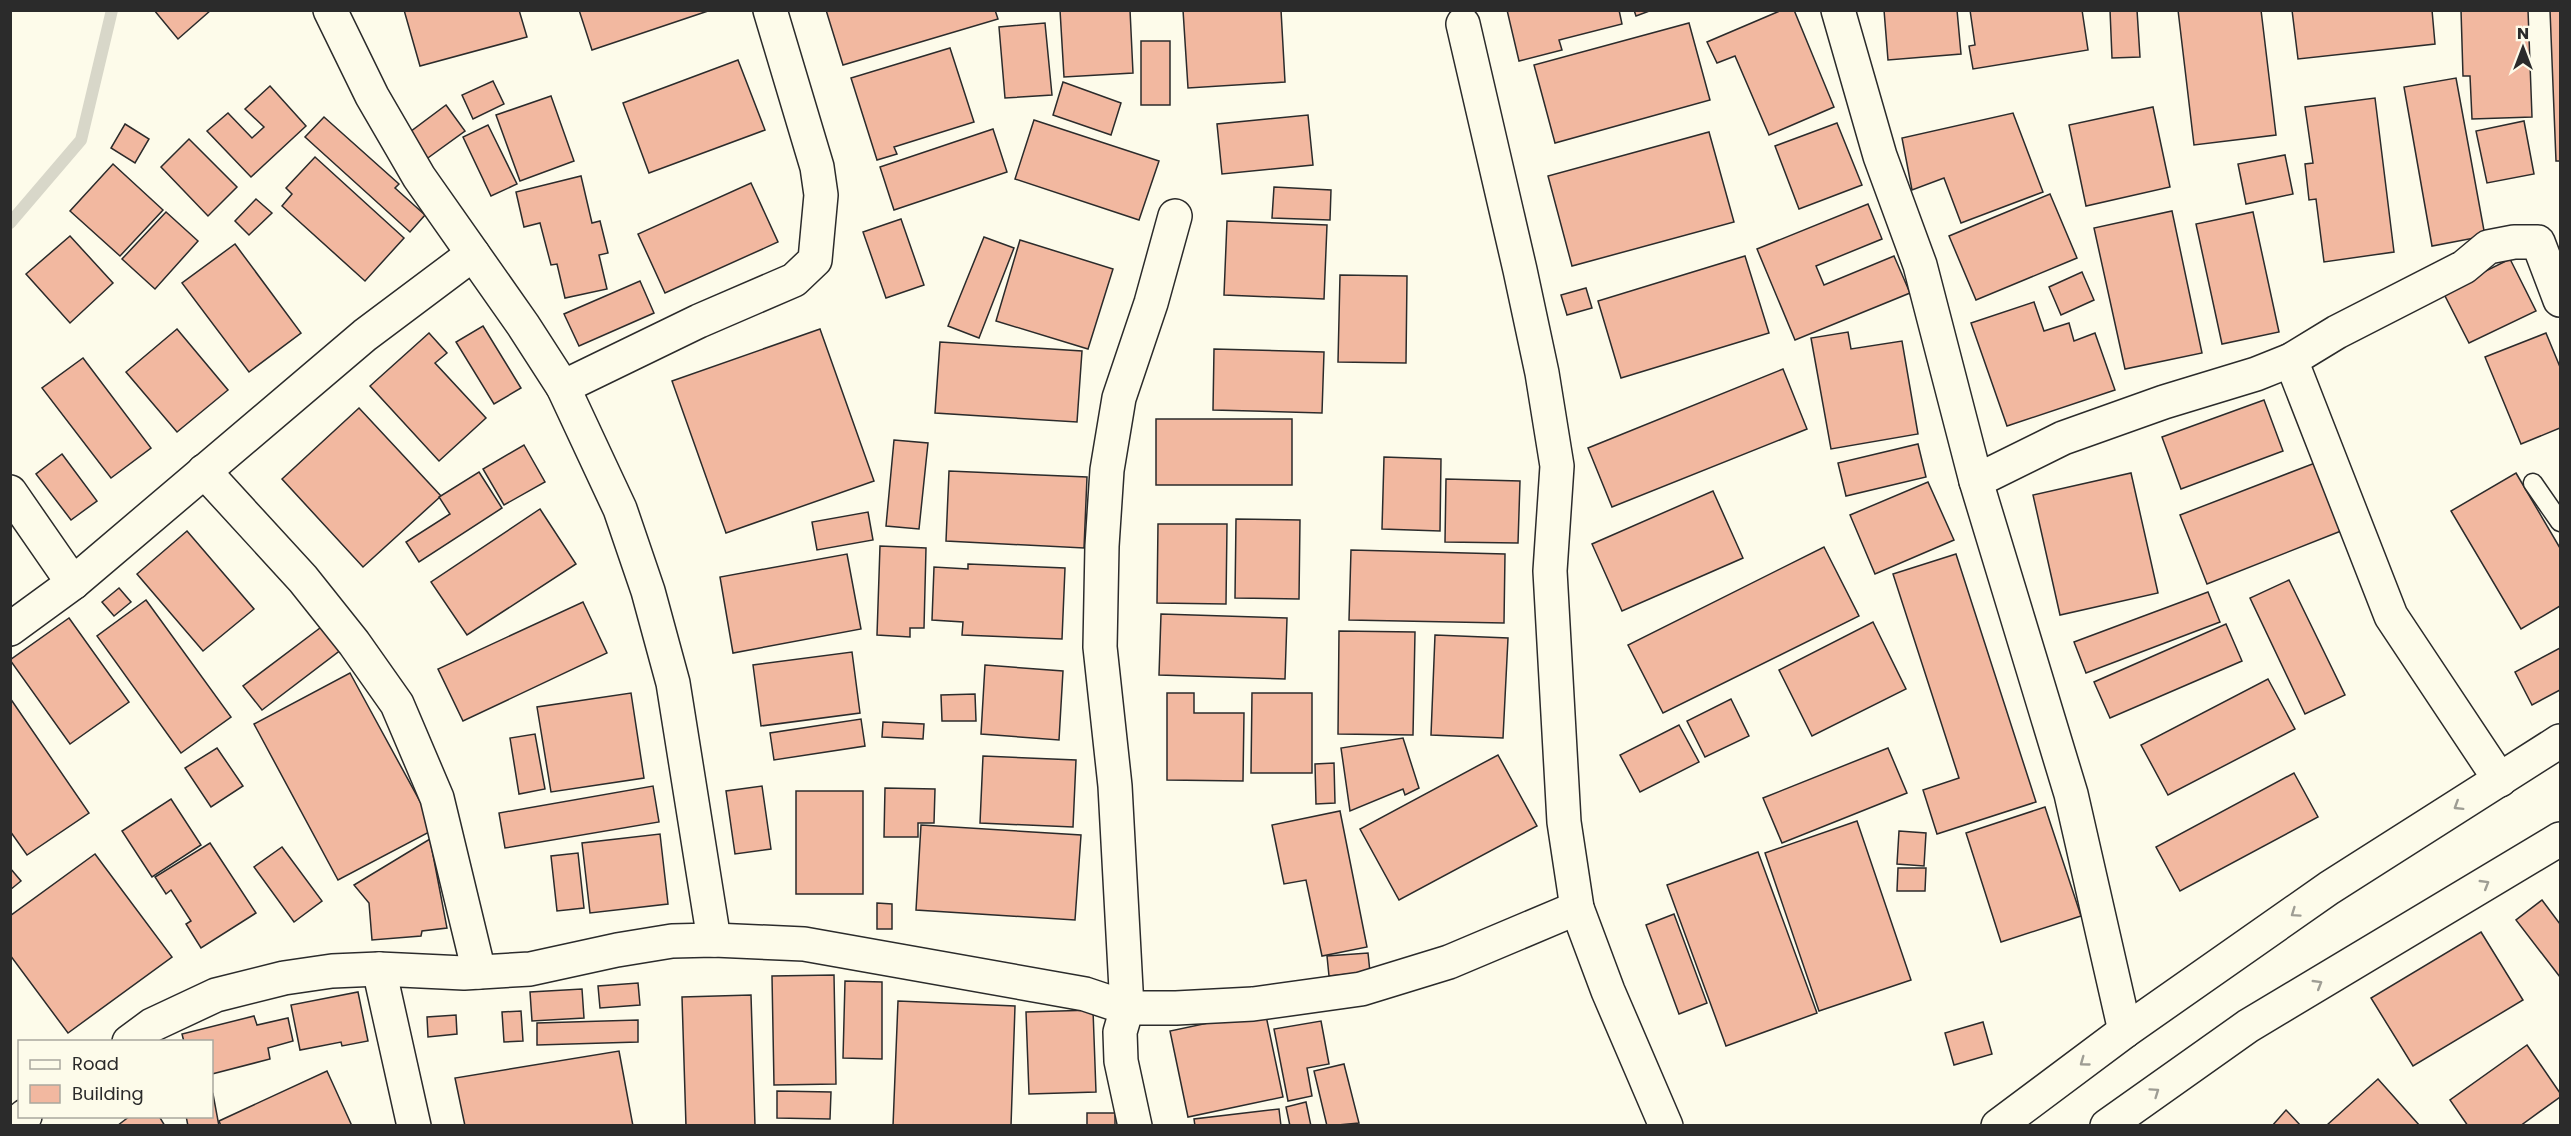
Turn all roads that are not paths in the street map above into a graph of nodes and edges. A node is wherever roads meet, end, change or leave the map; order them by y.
1 (330, 10) edge
2 (770, 10) edge
3 (1838, 10) edge
4 (1463, 24) dead end
5 (1175, 216) dead end
6 (473, 254) junction
7 (2560, 300) edge
8 (2290, 360) junction
9 (563, 387) junction
10 (204, 471) junction
11 (1976, 481) junction
12 (2533, 483) dead end
13 (10, 492) edge
14 (2560, 522) edge
15 (73, 583) junction
16 (10, 629) edge
17 (2560, 741) edge
18 (2500, 780) junction
19 (2560, 839) edge
20 (1577, 908) junction
21 (714, 940) junction
22 (379, 969) junction
23 (479, 972) junction
24 (1127, 1008) junction
25 (2126, 1031) junction
26 (130, 1040) edge
27 (414, 1125) edge
28 (1135, 1125) edge
29 (1666, 1125) edge
30 (1998, 1125) edge
31 (2107, 1125) edge

1 - 6 main road
2 - 9 main road
3 - 11 main road
4 - 20 main road
5 - 24 main road
6 - 9 main road
6 - 10 main road
7 - 8 main road
8 - 11 main road
8 - 18 main road
9 - 21 main road
10 - 15 main road
10 - 23 main road
11 - 25 main road
12 - 14 lane
13 - 15 main road
15 - 16 main road
17 - 18 main road
18 -> 25 main road
31 -> 19 main road
20 - 24 main road
20 - 29 main road
21 - 23 main road
21 - 24 main road
22 - 23 main road
22 - 26 main road
22 - 27 main road
24 - 28 main road
25 -> 30 main road

